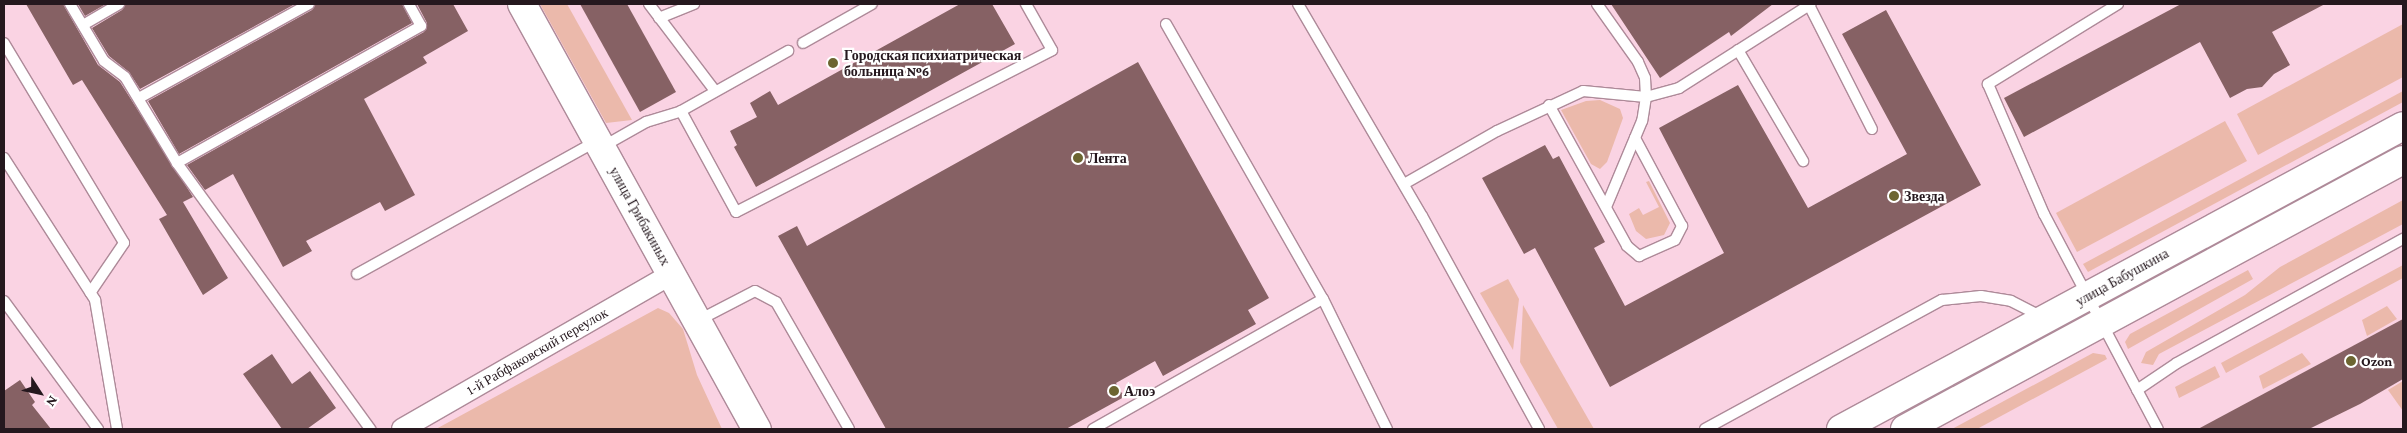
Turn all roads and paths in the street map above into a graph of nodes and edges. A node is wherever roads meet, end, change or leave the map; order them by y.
1 (70, 4) edge
2 (119, 4) edge
3 (308, 4) edge
4 (409, 4) edge
5 (522, 4) edge
6 (649, 4) edge
7 (694, 4) edge
8 (872, 4) edge
9 (1026, 4) edge
10 (1298, 4) edge
11 (1597, 4) edge
12 (2118, 4) edge
13 (1810, 5) edge
14 (659, 18) junction
15 (1166, 24) dead end
16 (83, 25) junction
17 (4, 42) edge
18 (804, 42) dead end
19 (1738, 50) junction
20 (788, 51) dead end
21 (715, 90) junction
22 (1646, 97) junction
23 (139, 98) junction
24 (1549, 105) junction
25 (681, 111) junction
26 (2403, 126) edge
27 (1872, 128) dead end
28 (1635, 138) junction
29 (599, 144) junction
30 (4, 158) edge
31 (2403, 160) edge
32 (177, 162) junction
33 (1804, 162) dead end
34 (1404, 184) junction
35 (1606, 207) junction
36 (2403, 239) edge
37 (357, 274) dead end
38 (672, 274) junction
39 (90, 293) junction
40 (2088, 295) junction
41 (1323, 298) junction
42 (4, 300) edge
43 (2046, 319) junction
44 (697, 321) junction
45 (2103, 322) junction
46 (2137, 390) junction
47 (98, 429) edge
48 (117, 429) edge
49 (370, 429) edge
50 (402, 429) edge
51 (757, 429) edge
52 (849, 429) edge
53 (1093, 429) edge
54 (1387, 429) edge
55 (1539, 429) edge
56 (1705, 429) edge
57 (1841, 429) edge
58 (1905, 429) edge
59 (2158, 429) edge

1 - 16 lane
2 - 16 lane
3 - 23 lane
4 - 32 lane
5 - 29 main road, улица Грибакиных
6 - 14 lane
7 - 14 lane
8 - 18 lane
9 - 25 lane
10 - 34 lane
11 - 22 lane
12 - 40 lane
13 - 19 lane
13 - 27 lane
14 - 21 lane
15 - 41 lane
16 - 23 lane
17 - 39 lane
19 - 22 lane
19 - 33 lane
20 - 21 lane
21 - 25 lane
22 - 24 lane
22 - 28 lane
23 - 32 lane
24 - 34 lane
24 - 35 lane
25 - 29 lane
26 - 40 main road, улица Бабушкина
28 - 35 lane
28 - 35 lane
29 - 37 lane
29 - 38 main road, улица Грибакиных
30 - 39 lane
31 - 45 main road
32 - 49 lane
34 - 55 lane
36 - 46 lane
38 - 44 main road, улица Грибакиных
38 - 50 street, 1-й Рабфаковский переулок
39 - 48 lane
40 - 43 main road, улица Бабушкина
40 - 45 lane
41 - 53 lane
41 - 54 lane
42 - 47 lane
43 - 56 lane
43 - 57 main road, улица Бабушкина
44 - 51 main road, улица Грибакиных
44 - 52 lane
45 - 46 lane
45 - 58 main road
46 - 59 lane

